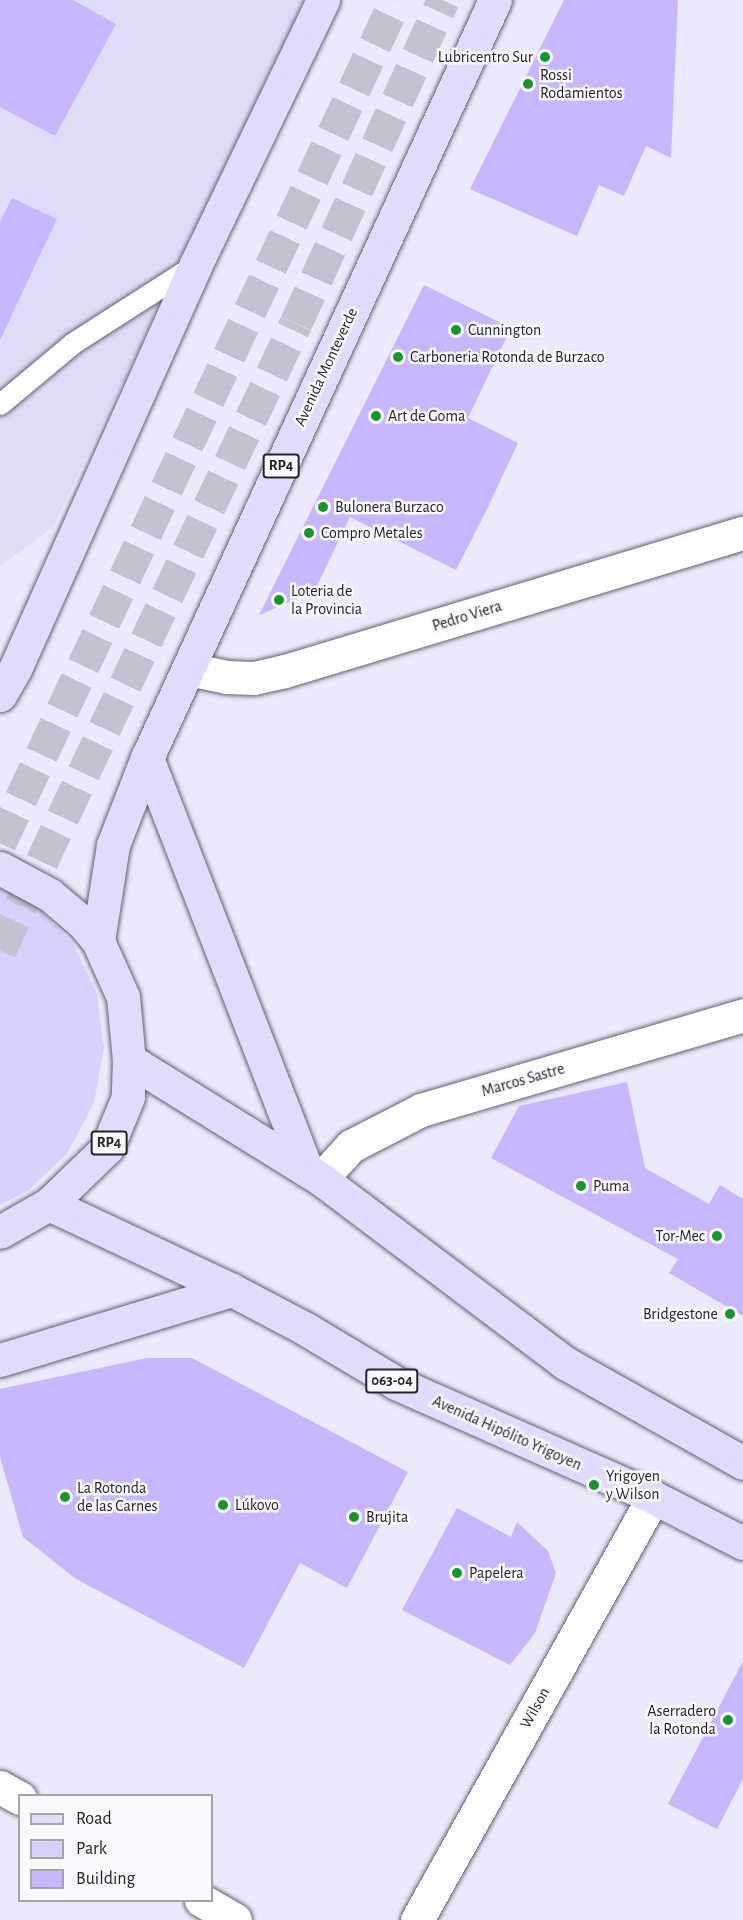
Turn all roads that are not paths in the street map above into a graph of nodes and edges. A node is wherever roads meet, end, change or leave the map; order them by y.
1 (323, 0) edge
2 (495, 0) edge
3 (196, 264) junction
4 (0, 404) edge
5 (743, 533) edge
6 (189, 669) junction
7 (5, 679) edge
8 (147, 758) junction
9 (0, 868) edge
10 (98, 941) junction
11 (743, 1015) edge
12 (129, 1060) junction
13 (314, 1174) junction
14 (49, 1204) junction
15 (0, 1232) edge
16 (232, 1290) junction
17 (0, 1360) edge
18 (743, 1463) edge
19 (653, 1497) junction
20 (743, 1543) edge
21 (0, 1787) edge
22 (18, 1797) edge
23 (204, 1902) edge
24 (235, 1920) edge
25 (417, 1920) edge

1 - 3 main road
2 - 6 main road, Avenida Monteverde / RP4
3 - 4 lane
3 - 7 main road
5 - 6 street, Pedro Viera
6 - 8 main road, Avenida Monteverde / RP4
8 - 10 main road, Avenida Monteverde / RP4
8 - 13 main road
9 - 10 main road, RP4
10 - 12 main road, RP4
11 - 13 street, Marcos Sastre
12 - 13 main road
12 - 14 main road, RP4
13 - 18 main road
14 - 15 main road, RP4
14 - 16 main road, Avenida Hipólito Yrigoyen / 063-04
16 - 17 main road
16 - 19 main road, Avenida Hipólito Yrigoyen / 063-04
19 - 20 main road, Avenida Hipólito Yrigoyen / 063-04
19 - 25 street, Wilson
21 - 22 street
23 - 24 street

